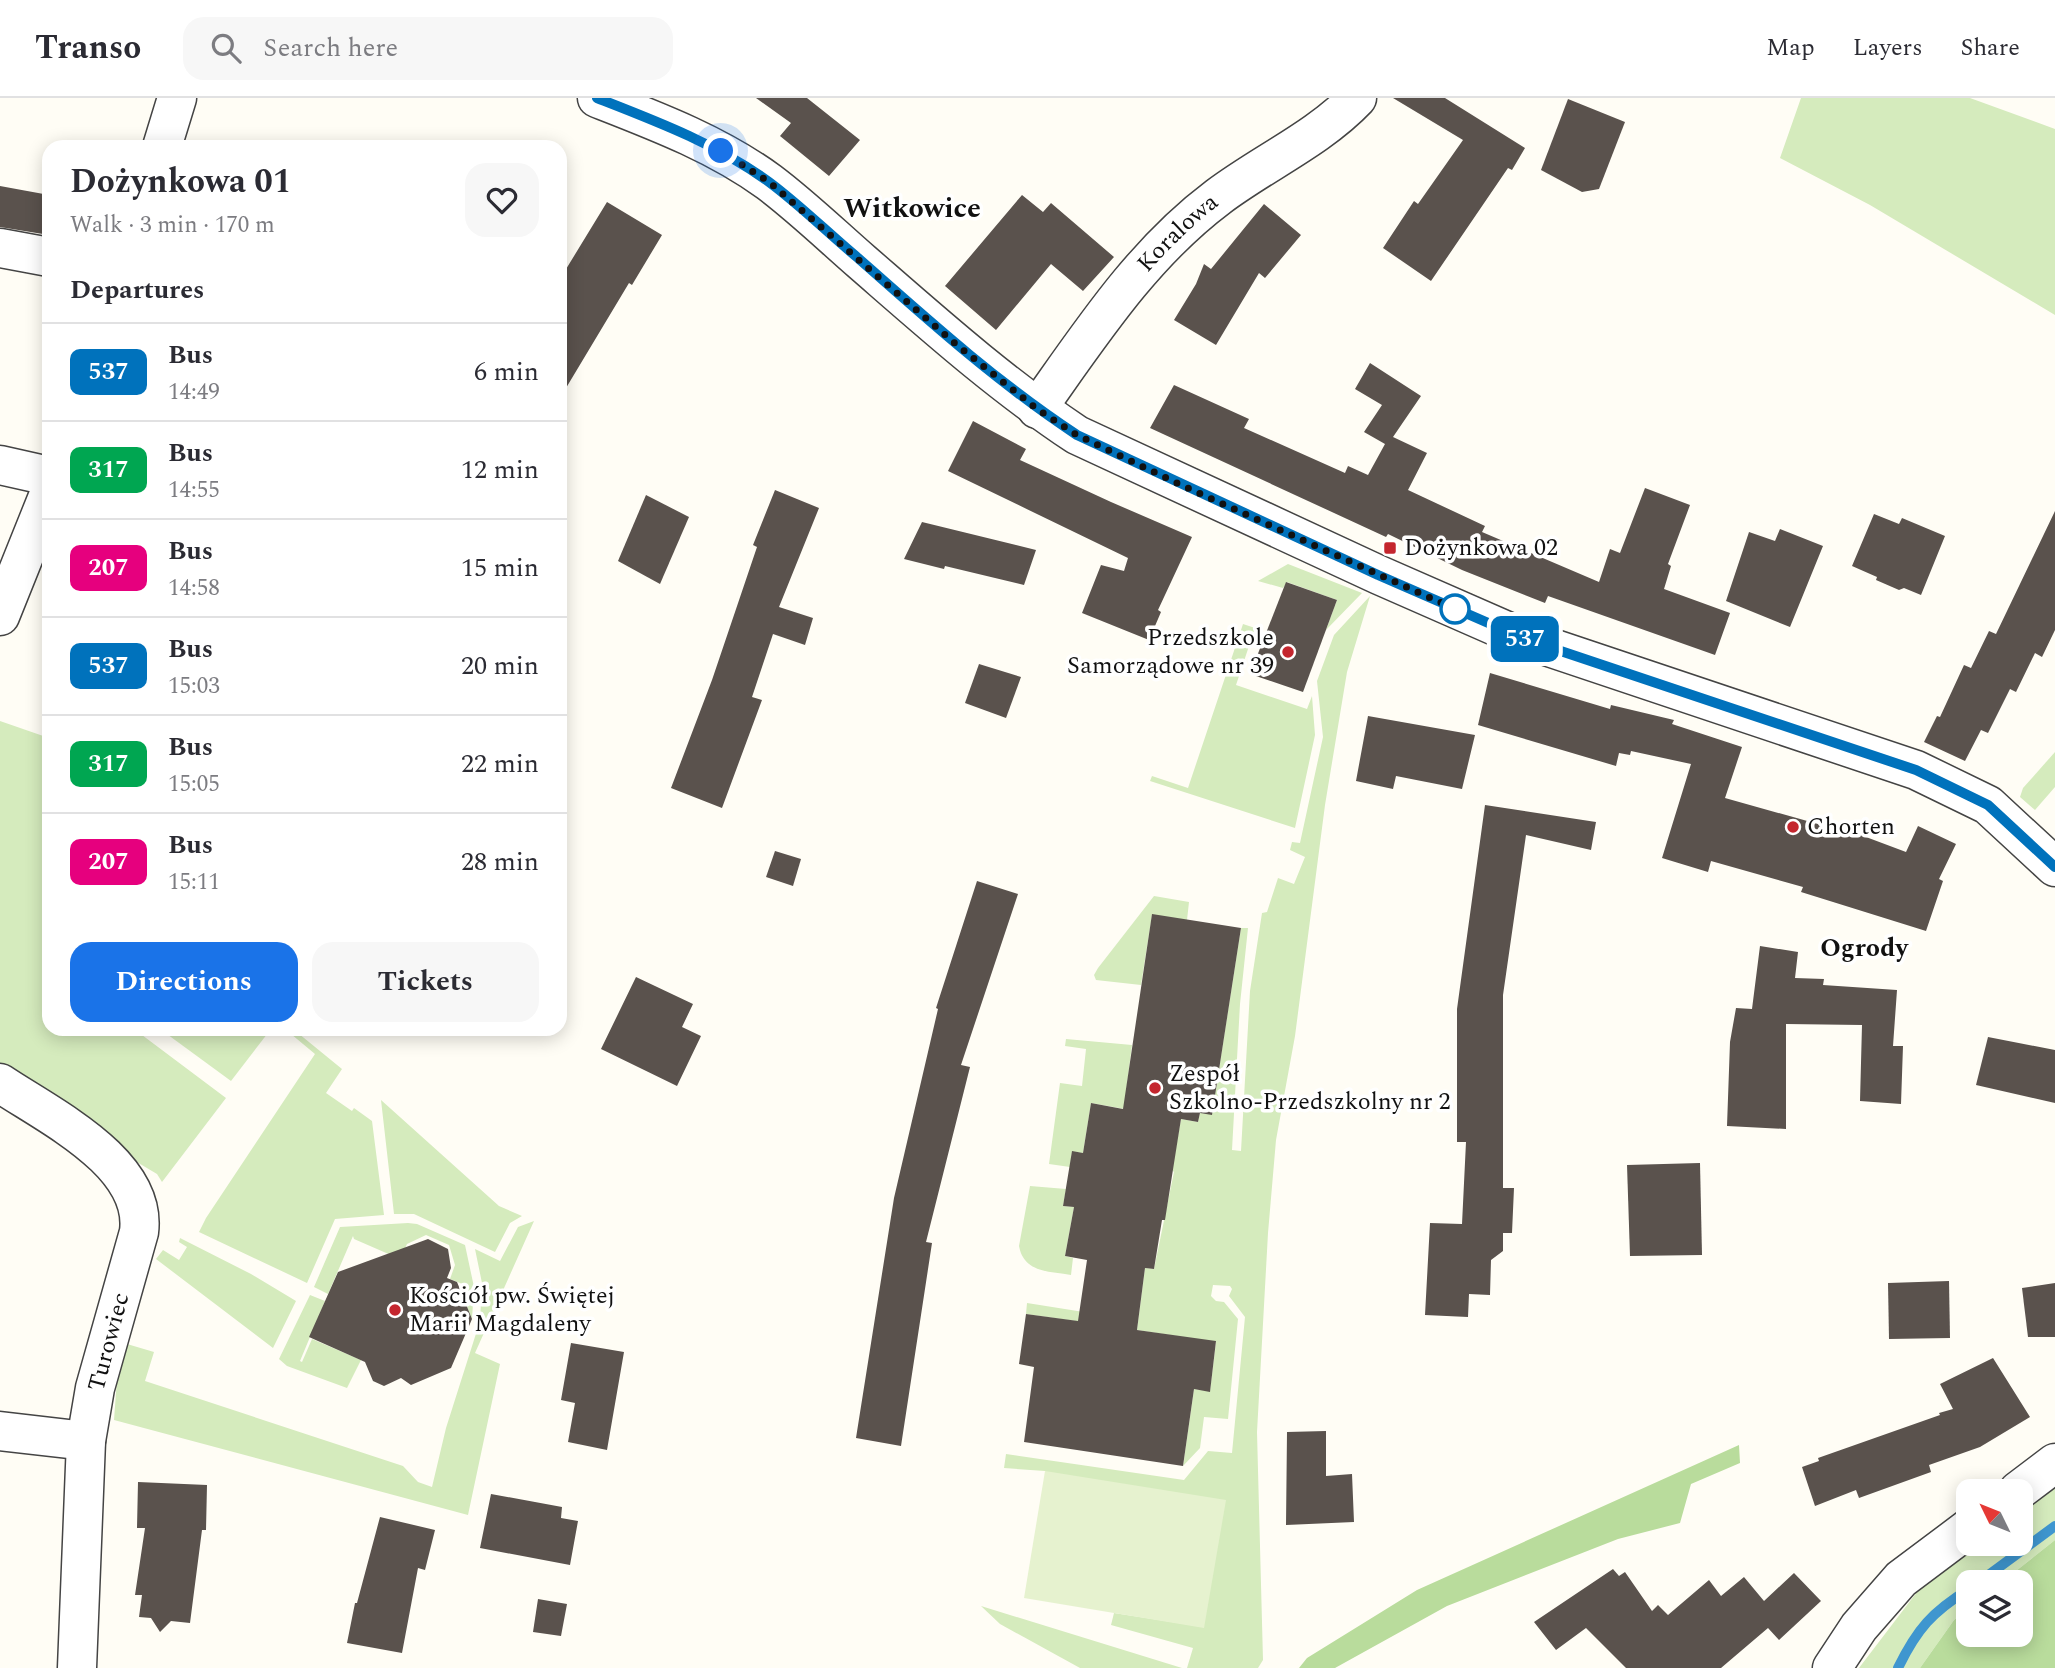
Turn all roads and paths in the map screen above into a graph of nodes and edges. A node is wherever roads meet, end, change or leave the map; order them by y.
1 (177, 98) edge
2 (597, 98) edge
3 (1357, 98) edge
4 (164, 140) edge
5 (0, 248) edge
6 (42, 256) edge
7 (1037, 409) junction
8 (0, 466) edge
9 (42, 474) edge
10 (42, 512) edge
11 (0, 617) edge
12 (2055, 867) edge
13 (0, 1083) edge
14 (0, 1431) edge
15 (86, 1441) junction
16 (2055, 1463) edge
17 (2034, 1479) edge
18 (1956, 1538) edge
19 (77, 1668) edge
20 (1832, 1668) edge

1 - 4 street
2 - 7 street
3 - 7 street, Koralowa
5 - 6 street
7 - 12 street
8 - 9 street
10 - 11 street
13 - 15 street, Turowiec
14 - 15 street
15 - 19 street, Turowiec
16 - 17 street
18 - 20 street

